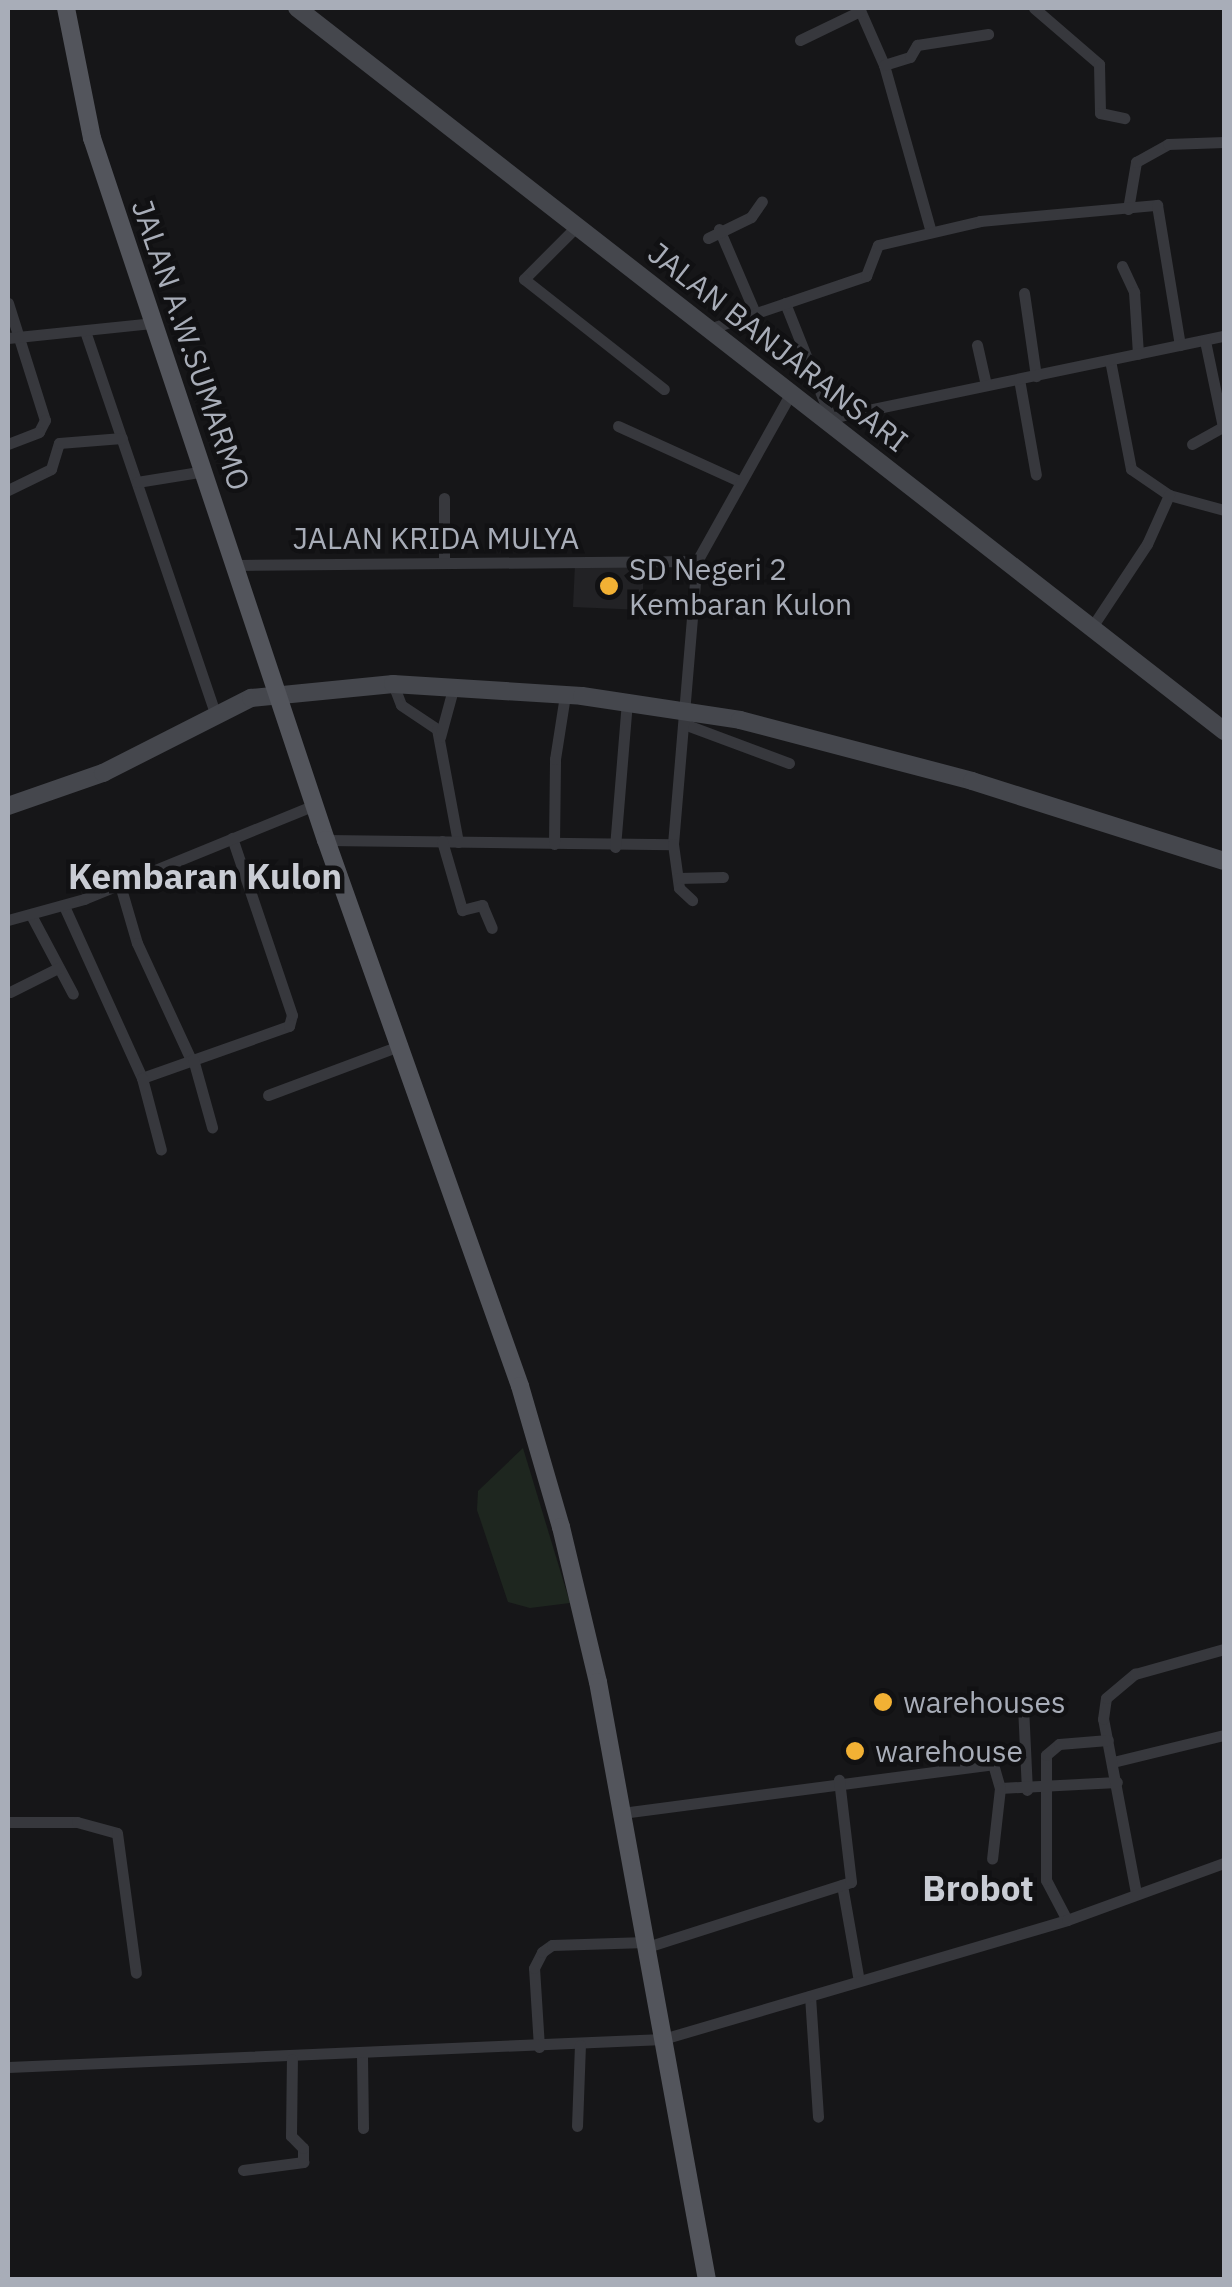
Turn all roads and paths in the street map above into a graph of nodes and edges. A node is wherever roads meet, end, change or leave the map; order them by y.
1 (66, 8) edge
2 (297, 8) edge
3 (1034, 8) edge
4 (860, 9) edge
5 (988, 34) dead end
6 (800, 40) dead end
7 (884, 65) junction
8 (1124, 118) dead end
9 (1224, 142) edge
10 (762, 201) dead end
11 (1128, 209) junction
12 (577, 226) junction
13 (931, 232) junction
14 (1122, 266) dead end
15 (1024, 292) dead end
16 (8, 303) edge
17 (785, 303) junction
18 (755, 313) junction
19 (154, 322) junction
20 (709, 328) junction
21 (85, 331) junction
22 (1224, 336) edge
23 (12, 338) edge
24 (1204, 341) junction
25 (976, 345) dead end
26 (1180, 345) junction
27 (1138, 354) junction
28 (1110, 360) junction
29 (1036, 376) junction
30 (1019, 379) junction
31 (986, 384) junction
32 (664, 389) dead end
33 (791, 393) junction
34 (827, 418) junction
35 (618, 426) dead end
36 (122, 438) junction
37 (8, 444) edge
38 (1192, 444) dead end
39 (205, 471) junction
40 (1036, 475) dead end
41 (740, 481) junction
42 (137, 482) junction
43 (8, 490) edge
44 (1170, 495) junction
45 (444, 498) dead end
46 (1224, 510) edge
47 (444, 562) junction
48 (697, 562) junction
49 (236, 565) junction
50 (1092, 628) junction
51 (393, 684) junction
52 (452, 690) junction
53 (565, 695) junction
54 (280, 696) junction
55 (627, 701) junction
56 (216, 713) junction
57 (684, 717) junction
58 (1224, 730) edge
59 (440, 737) junction
60 (789, 763) dead end
61 (314, 804) junction
62 (8, 806) edge
63 (232, 838) junction
64 (326, 840) junction
65 (442, 841) junction
66 (458, 842) junction
67 (554, 844) junction
68 (672, 844) junction
69 (615, 846) junction
70 (1224, 860) edge
71 (724, 877) dead end
72 (678, 878) junction
73 (120, 886) junction
74 (692, 900) dead end
75 (64, 906) junction
76 (31, 916) junction
77 (8, 920) edge
78 (492, 928) dead end
79 (58, 968) junction
80 (10, 992) dead end
81 (73, 994) dead end
82 (402, 1046) junction
83 (192, 1060) junction
84 (142, 1078) junction
85 (268, 1095) dead end
86 (212, 1127) dead end
87 (161, 1150) dead end
88 (1224, 1649) edge
89 (1024, 1706) dead end
90 (1224, 1735) edge
91 (1108, 1740) junction
92 (1113, 1762) junction
93 (840, 1780) junction
94 (1117, 1782) junction
95 (1000, 1788) junction
96 (1027, 1790) junction
97 (1043, 1790) junction
98 (622, 1813) junction
99 (8, 1822) edge
100 (992, 1859) dead end
101 (1224, 1863) edge
102 (842, 1884) junction
103 (1136, 1893) junction
104 (1068, 1920) junction
105 (646, 1944) junction
106 (136, 1973) dead end
107 (858, 1981) junction
108 (810, 1996) junction
109 (663, 2039) junction
110 (580, 2045) junction
111 (539, 2047) junction
112 (362, 2056) junction
113 (292, 2059) junction
114 (8, 2067) edge
115 (818, 2117) dead end
116 (577, 2126) dead end
117 (363, 2128) dead end
118 (243, 2170) dead end
119 (708, 2280) edge

1 - 19 main road, JALAN A.W.SUMARMO
2 - 12 street, JALAN BANJARANSARI
3 - 8 street
4 - 6 street
4 - 7 street
5 - 7 street
7 - 13 street
9 - 11 street
10 - 18 street
11 - 13 street
11 - 26 street
12 - 20 street, JALAN BANJARANSARI
12 - 32 street
13 - 17 street
14 - 27 street
15 - 29 street
16 - 23 street
17 - 18 street
17 - 34 street
18 - 20 street
19 - 21 street
19 - 39 main road, JALAN A.W.SUMARMO
20 - 33 street, JALAN BANJARANSARI
21 - 23 street
21 - 36 street
22 - 24 street
23 - 37 street
24 - 26 street
24 - 38 street
25 - 31 street
26 - 27 street
27 - 28 street
28 - 29 street
28 - 44 street
29 - 30 street
30 - 31 street
30 - 40 street
31 - 34 street
33 - 34 street, JALAN BANJARANSARI
33 - 41 street
34 - 50 street, JALAN BANJARANSARI
35 - 41 street
36 - 42 street
36 - 43 street
39 - 42 street
39 - 49 main road, JALAN A.W.SUMARMO
41 - 48 street
42 - 56 street
44 - 46 street
44 - 50 street
45 - 47 street
47 - 48 street, JALAN KRIDA MULYA
47 - 49 street, JALAN KRIDA MULYA
48 - 57 street
49 - 54 main road, JALAN A.W.SUMARMO
50 - 58 street, JALAN BANJARANSARI
51 - 52 street
51 - 54 street
51 - 59 street
52 - 53 street
52 - 59 street
53 - 55 street
53 - 67 street
54 - 56 street
54 - 61 main road, JALAN A.W.SUMARMO
55 - 57 street
55 - 69 street
56 - 62 street
57 - 60 street
57 - 68 street
57 - 70 street
59 - 66 street
61 - 63 street
61 - 64 main road, JALAN A.W.SUMARMO
63 - 73 street
63 - 83 street
64 - 65 street
64 - 82 main road, JALAN A.W.SUMARMO
65 - 66 street
65 - 78 street
66 - 67 street
67 - 69 street
68 - 69 street
68 - 72 street
71 - 72 street
72 - 74 street
73 - 75 street
73 - 83 street
75 - 76 street
75 - 84 street
76 - 77 street
76 - 79 street
79 - 80 street
79 - 81 street
82 - 85 street
82 - 98 main road, JALAN A.W.SUMARMO
83 - 84 street
83 - 86 street
84 - 87 street
88 - 91 street
89 - 96 street
90 - 92 street
91 - 92 street
91 - 97 street
92 - 94 street
93 - 95 street
93 - 98 street
93 - 102 street
94 - 97 street
94 - 103 street
95 - 96 street
95 - 100 street
96 - 97 street
97 - 104 street
98 - 105 main road, JALAN A.W.SUMARMO
99 - 106 street
101 - 103 street
102 - 105 street
102 - 107 street
103 - 104 street
104 - 107 street
105 - 109 main road, JALAN A.W.SUMARMO
105 - 111 street
107 - 108 street
108 - 109 street
108 - 115 street
109 - 110 street
109 - 119 main road, JALAN A.W.SUMARMO
110 - 111 street
110 - 116 street
111 - 112 street
112 - 113 street
112 - 117 street
113 - 114 street
113 - 118 street

